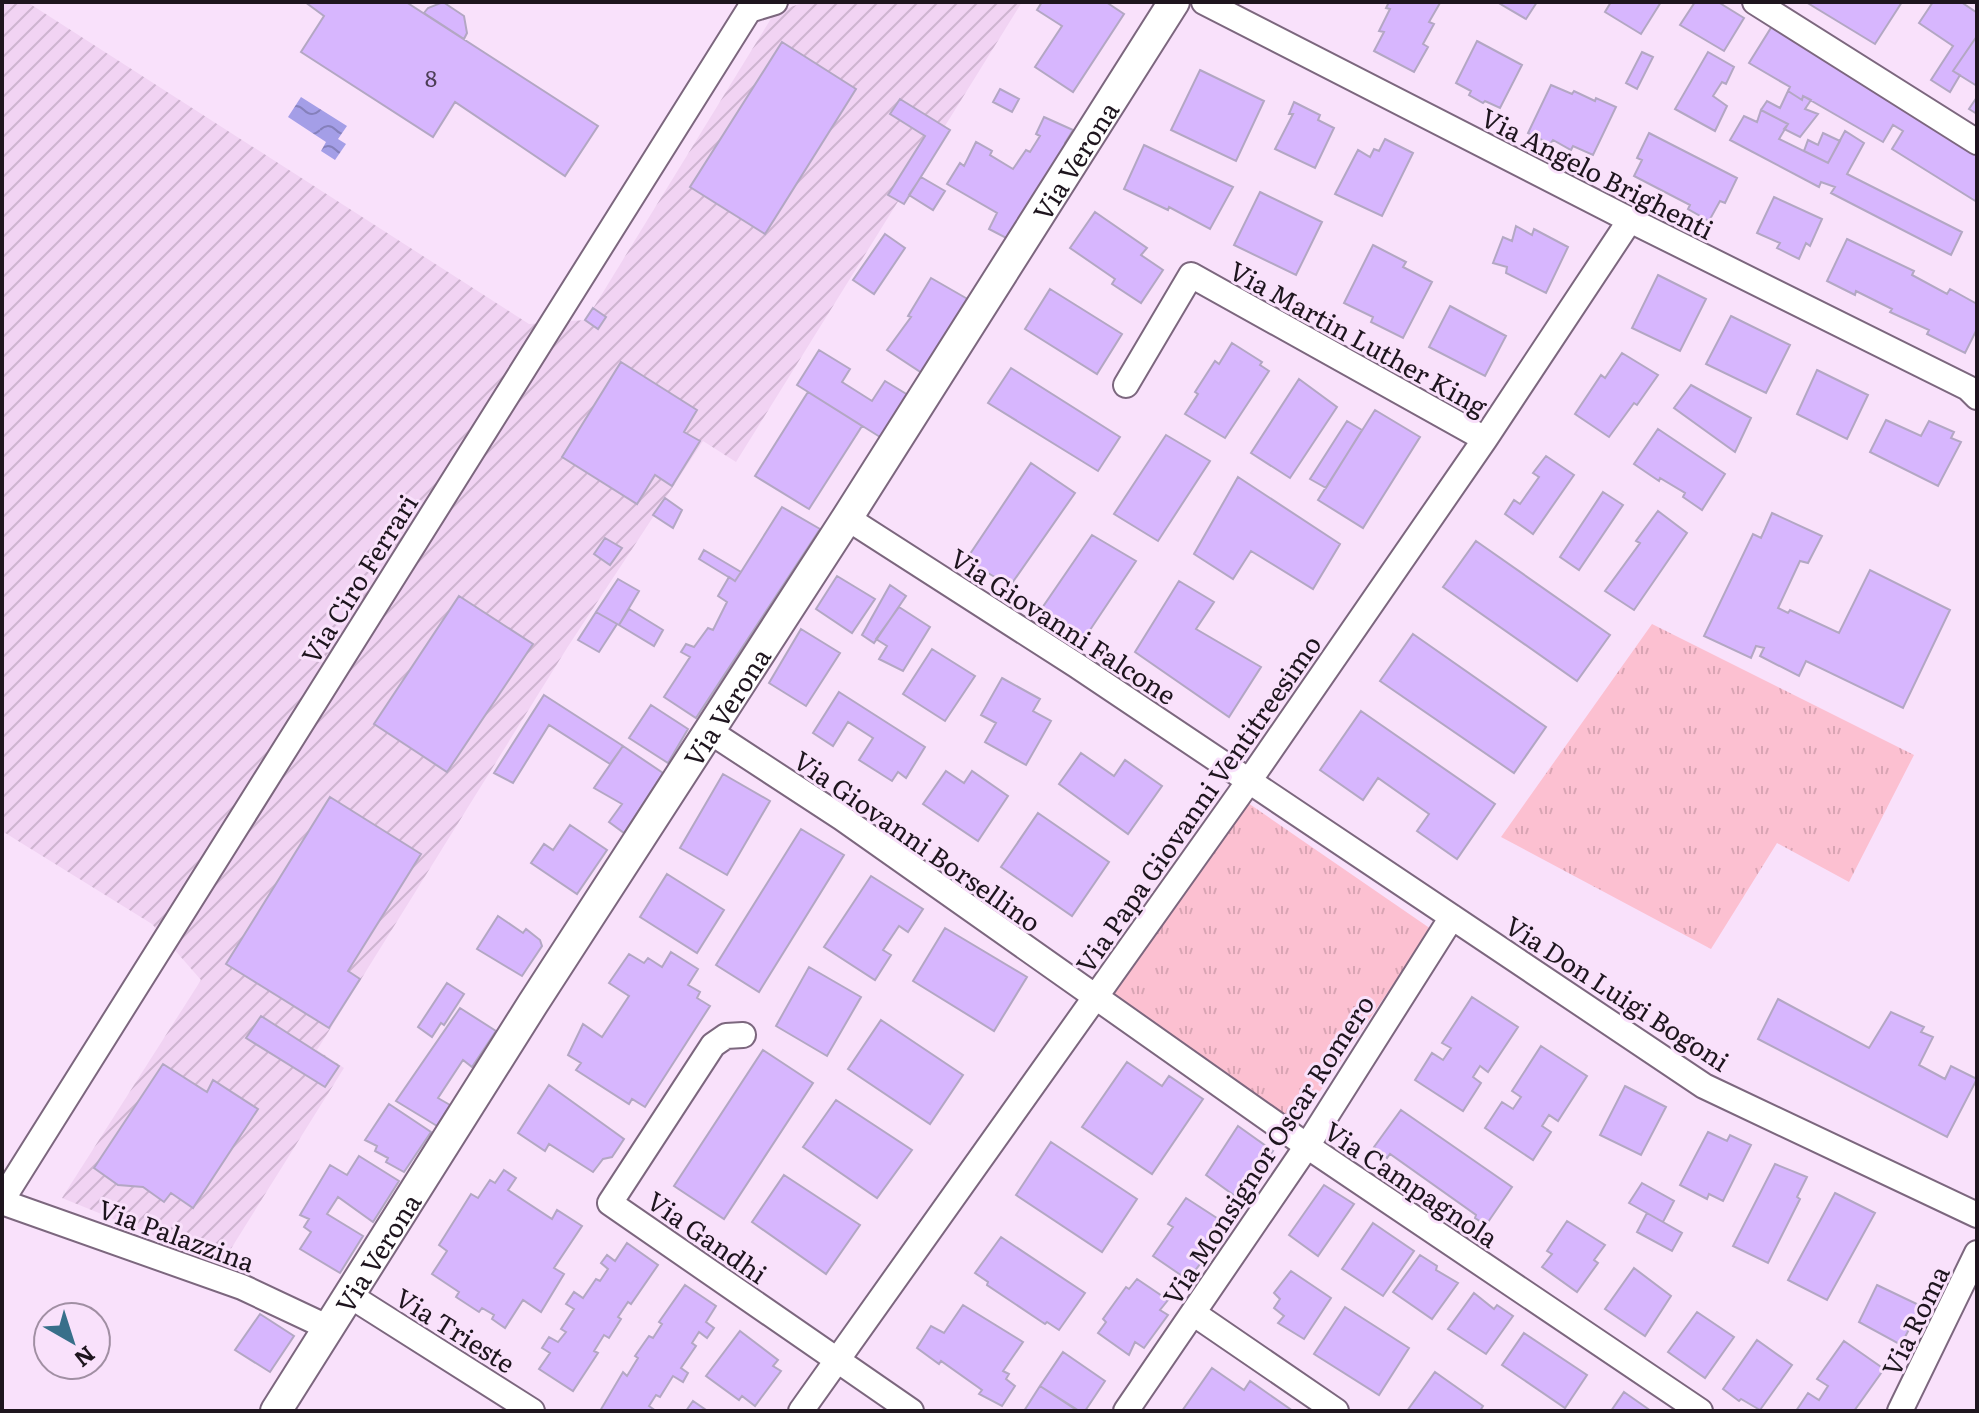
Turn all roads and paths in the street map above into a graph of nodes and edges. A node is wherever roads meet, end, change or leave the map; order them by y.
1 (775, 2) edge
2 (1174, 2) edge
3 (1204, 2) edge
4 (1755, 2) edge
5 (1977, 142) edge
6 (1630, 220) junction
7 (1126, 385) dead end
8 (1974, 391) edge
9 (1485, 439) junction
10 (847, 518) junction
11 (709, 731) junction
12 (1249, 781) junction
13 (1452, 917) junction
14 (1094, 998) junction
15 (743, 1035) dead end
16 (1307, 1146) junction
17 (2, 1201) edge
18 (1977, 1215) edge
19 (1977, 1253) edge
20 (349, 1295) junction
21 (1193, 1313) junction
22 (329, 1328) junction
23 (837, 1360) junction
24 (1903, 1410) edge
25 (276, 1411) edge
26 (532, 1411) edge
27 (801, 1411) edge
28 (911, 1411) edge
29 (1126, 1411) edge
30 (1336, 1411) edge
31 (1700, 1411) edge

1 - 17 street, Via Ciro Ferrari
2 - 10 street, Via Verona
3 - 6 street, Via Angelo Brighenti
4 - 5 street
6 - 8 street, Via Angelo Brighenti
6 - 9 street, Via Papa Giovanni Ventitreesimo
7 - 9 street, Via Martin Luther King
9 - 12 street, Via Papa Giovanni Ventitreesimo
10 - 11 street, Via Verona
10 - 12 street, Via Giovanni Falcone
11 - 14 street, Via Giovanni Borsellino
11 - 20 street, Via Verona
12 - 13 street, Via Don Luigi Bogoni
12 - 14 street, Via Papa Giovanni Ventitreesimo
13 - 16 street, Via Monsignor Oscar Romero
13 - 18 street, Via Don Luigi Bogoni
14 - 16 street, Via Campagnola
14 - 23 street, Via Papa Giovanni Ventitreesimo
15 - 23 street, Via Gandhi
16 - 21 street, Via Monsignor Oscar Romero
16 - 31 street, Via Campagnola
17 - 22 street, Via Palazzina
19 - 24 street, Via Roma
20 - 22 street, Via Verona
20 - 26 street, Via Trieste
21 - 29 street, Via Monsignor Oscar Romero
21 - 30 street
22 - 25 street, Via Verona
23 - 27 street, Via Papa Giovanni Ventitreesimo
23 - 28 street

